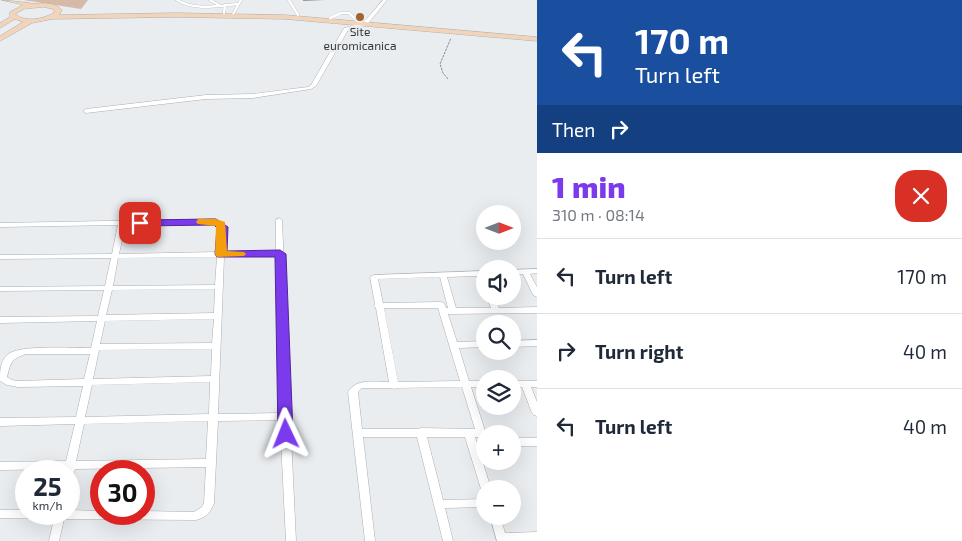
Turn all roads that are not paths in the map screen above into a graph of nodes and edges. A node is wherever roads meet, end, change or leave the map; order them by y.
1 (5, 0) edge
2 (177, 0) edge
3 (210, 0) edge
4 (233, 0) edge
5 (241, 0) edge
6 (289, 0) edge
7 (385, 0) edge
8 (0, 4) edge
9 (236, 4) junction
10 (35, 5) junction
11 (221, 5) junction
12 (225, 5) junction
13 (58, 9) junction
14 (224, 13) junction
15 (232, 14) junction
16 (13, 15) junction
17 (298, 15) junction
18 (52, 16) junction
19 (32, 20) junction
20 (366, 23) junction
21 (0, 26) edge
22 (537, 38) edge
23 (0, 39) edge
24 (86, 111) dead end
25 (279, 220) dead end
26 (122, 223) junction
27 (0, 225) edge
28 (221, 254) junction
29 (280, 254) junction
30 (115, 256) junction
31 (0, 257) edge
32 (537, 271) edge
33 (521, 272) edge
34 (526, 272) junction
35 (476, 274) edge
36 (442, 275) junction
37 (220, 287) junction
38 (108, 288) junction
39 (0, 289) edge
40 (537, 295) edge
41 (494, 305) edge
42 (378, 306) junction
43 (496, 310) junction
44 (537, 310) edge
45 (444, 311) junction
46 (453, 311) junction
47 (218, 316) junction
48 (102, 318) junction
49 (0, 320) edge
50 (537, 343) edge
51 (476, 344) edge
52 (521, 344) edge
53 (453, 345) junction
54 (217, 346) junction
55 (95, 349) junction
56 (215, 379) junction
57 (88, 382) junction
58 (465, 384) junction
59 (476, 384) edge
60 (521, 384) edge
61 (525, 384) junction
62 (537, 384) edge
63 (394, 386) junction
64 (537, 412) edge
65 (285, 416) junction
66 (213, 417) junction
67 (80, 420) junction
68 (0, 422) edge
69 (479, 425) edge
70 (421, 432) junction
71 (359, 433) junction
72 (469, 433) junction
73 (476, 435) edge
74 (521, 442) edge
75 (537, 442) edge
76 (71, 460) edge
77 (211, 464) junction
78 (0, 466) edge
79 (15, 467) edge
80 (80, 469) edge
81 (483, 480) edge
82 (476, 503) edge
83 (438, 504) junction
84 (0, 514) edge
85 (15, 514) edge
86 (80, 514) edge
87 (58, 525) edge
88 (497, 525) edge
89 (537, 537) edge
90 (54, 541) edge
91 (291, 541) edge
92 (370, 541) edge
93 (448, 541) edge

1 - 10 street
2 - 11 lane
3 - 11 lane
4 - 9 lane
5 - 9 lane
6 - 17 lane
7 - 20 street
8 - 16 street
9 - 12 lane
9 - 15 lane
10 - 13 street
10 - 16 street
11 - 12 lane
12 - 14 lane
13 - 14 street
13 - 18 street
14 - 15 street
15 - 17 street
15 - 18 street
15 - 20 street
16 - 19 street
16 - 21 street
17 - 20 street
18 - 19 street
19 - 23 street
20 - 22 street
20 - 22 street
20 - 24 street
25 - 29 street
26 - 27 street
26 - 28 street
26 - 30 street
28 - 29 street
28 - 30 street
28 - 37 street
29 - 65 street
30 - 31 street
30 - 38 street
32 - 34 street
33 - 34 street
34 - 40 street
35 - 36 street
36 - 42 street
36 - 46 street
37 - 38 street
37 - 47 street
38 - 39 street
38 - 48 street
41 - 43 street
42 - 45 street
42 - 63 street
43 - 44 street
43 - 46 street
45 - 46 street
45 - 53 street
47 - 48 street
47 - 54 street
48 - 49 street
48 - 55 street
50 - 52 street
51 - 53 street
53 - 58 street
54 - 55 street
54 - 56 street
55 - 57 street
55 - 57 street
56 - 57 street
56 - 66 street
57 - 67 street
58 - 59 street
58 - 63 street
58 - 69 street
60 - 61 street
61 - 62 street
61 - 64 street
63 - 71 street
65 - 66 street
65 - 91 street
66 - 67 street
66 - 77 street
67 - 68 street
67 - 76 street
70 - 71 street
70 - 72 street
70 - 83 street
71 - 92 street
72 - 73 street
72 - 81 street
74 - 75 street
77 - 80 street
77 - 86 street
78 - 79 street
82 - 83 street
83 - 93 street
84 - 85 street
87 - 90 street
88 - 89 street

